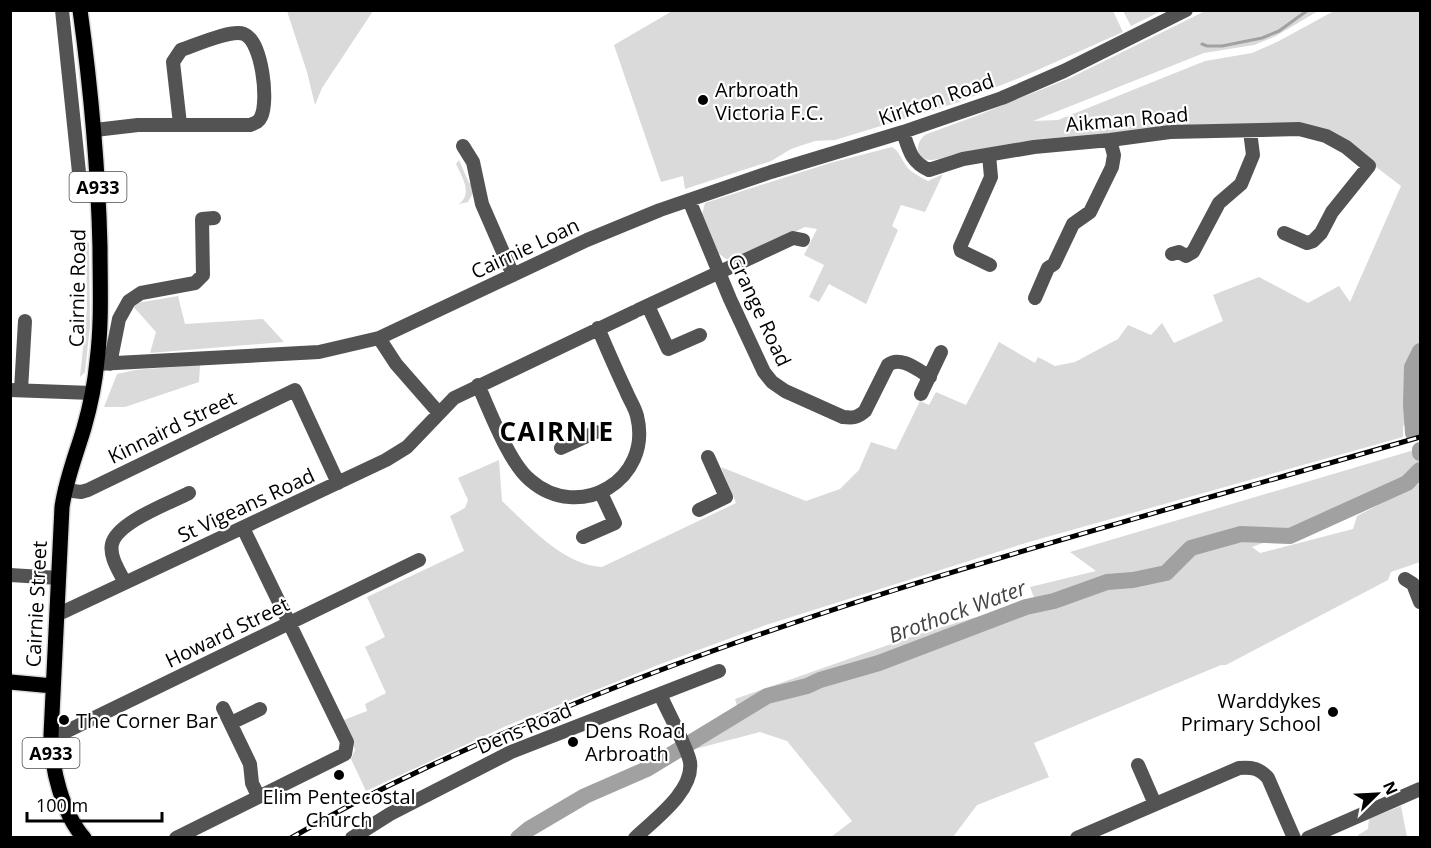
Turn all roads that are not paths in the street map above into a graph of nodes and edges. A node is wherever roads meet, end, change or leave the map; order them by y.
1 (62, 10) edge
2 (80, 10) edge
3 (1186, 10) edge
4 (180, 124) junction
5 (95, 130) junction
6 (1250, 131) junction
7 (903, 132) junction
8 (1110, 140) junction
9 (463, 146) dead end
10 (989, 155) junction
11 (98, 182) junction
12 (689, 200) junction
13 (214, 218) dead end
14 (1284, 233) dead end
15 (803, 240) dead end
16 (1172, 254) dead end
17 (990, 265) dead end
18 (719, 273) junction
19 (513, 275) junction
20 (1035, 297) dead end
21 (640, 309) junction
22 (25, 321) dead end
23 (598, 328) junction
24 (699, 334) dead end
25 (380, 338) junction
26 (941, 352) dead end
27 (104, 364) junction
28 (930, 377) junction
29 (478, 385) junction
30 (16, 390) edge
31 (92, 393) junction
32 (921, 394) dead end
33 (438, 412) junction
34 (596, 432) dead end
35 (561, 448) dead end
36 (708, 457) dead end
37 (338, 483) junction
38 (65, 490) junction
39 (601, 493) junction
40 (189, 494) dead end
41 (699, 510) dead end
42 (243, 528) junction
43 (583, 537) dead end
44 (419, 560) dead end
45 (10, 575) edge
46 (59, 578) junction
47 (1405, 579) dead end
48 (125, 583) junction
49 (1420, 602) edge
50 (58, 613) junction
51 (288, 624) junction
52 (719, 671) dead end
53 (10, 682) edge
54 (53, 686) junction
55 (660, 694) junction
56 (223, 708) dead end
57 (260, 709) dead end
58 (231, 723) junction
59 (51, 735) junction
60 (1138, 765) dead end
61 (1420, 789) edge
62 (258, 796) junction
63 (1155, 804) junction
64 (70, 818) junction
65 (72, 837) edge
66 (84, 837) edge
67 (176, 837) edge
68 (352, 837) edge
69 (635, 837) edge
70 (1077, 837) edge
71 (1294, 837) edge
72 (1308, 837) edge

1 - 11 street
2 - 5 main road, Cairnie Road / A933
3 - 7 street, Kirkton Road
4 - 4 street
4 - 5 street
5 - 11 main road, Cairnie Road / A933
6 - 8 street, Aikman Road
6 - 14 street, Aikman Road
6 - 16 street
7 - 10 street, Aikman Road
7 - 12 street, Kirkton Road
8 - 10 street, Aikman Road
8 - 20 street
9 - 19 street
10 - 17 street
11 - 27 main road, Cairnie Road / A933
12 - 18 street, Grange Road
12 - 19 street, Cairnie Loan
13 - 27 street
15 - 18 street
18 - 21 street
18 - 28 street, Grange Road
19 - 25 street, Cairnie Loan
21 - 23 street
21 - 24 street
22 - 30 street
23 - 29 street
23 - 39 street
25 - 27 street, Cairnie Loan
25 - 33 street
26 - 28 street
27 - 31 main road, Cairnie Road / A933
28 - 32 street
29 - 33 street
29 - 39 street
30 - 31 street
31 - 38 main road, Cairnie Street / A933
33 - 37 street, St Vigeans Road
34 - 35 street
36 - 41 street
37 - 38 street, Kinnaird Street
37 - 42 street, St Vigeans Road
38 - 46 main road, Cairnie Street / A933
39 - 43 street
40 - 48 street
42 - 48 street, St Vigeans Road
42 - 51 street
44 - 51 street, Howard Street
45 - 46 street
46 - 50 main road, Cairnie Street / A933
47 - 49 street
48 - 50 street, St Vigeans Road
50 - 54 main road, Cairnie Street / A933
51 - 59 street, Howard Street
51 - 62 street
52 - 55 street, Dens Road
53 - 54 main road
54 - 59 main road, Cairnie Street / A933
55 - 68 street, Dens Road
55 - 69 street
56 - 58 street
57 - 58 street
58 - 62 street
59 - 64 main road, Cairnie Street / A933
60 - 63 street
61 - 72 street
62 - 67 street
63 - 70 street
63 - 71 street
64 - 65 main road, Cairnie Street / A933
64 - 66 main road, Cairnie Street / A933

